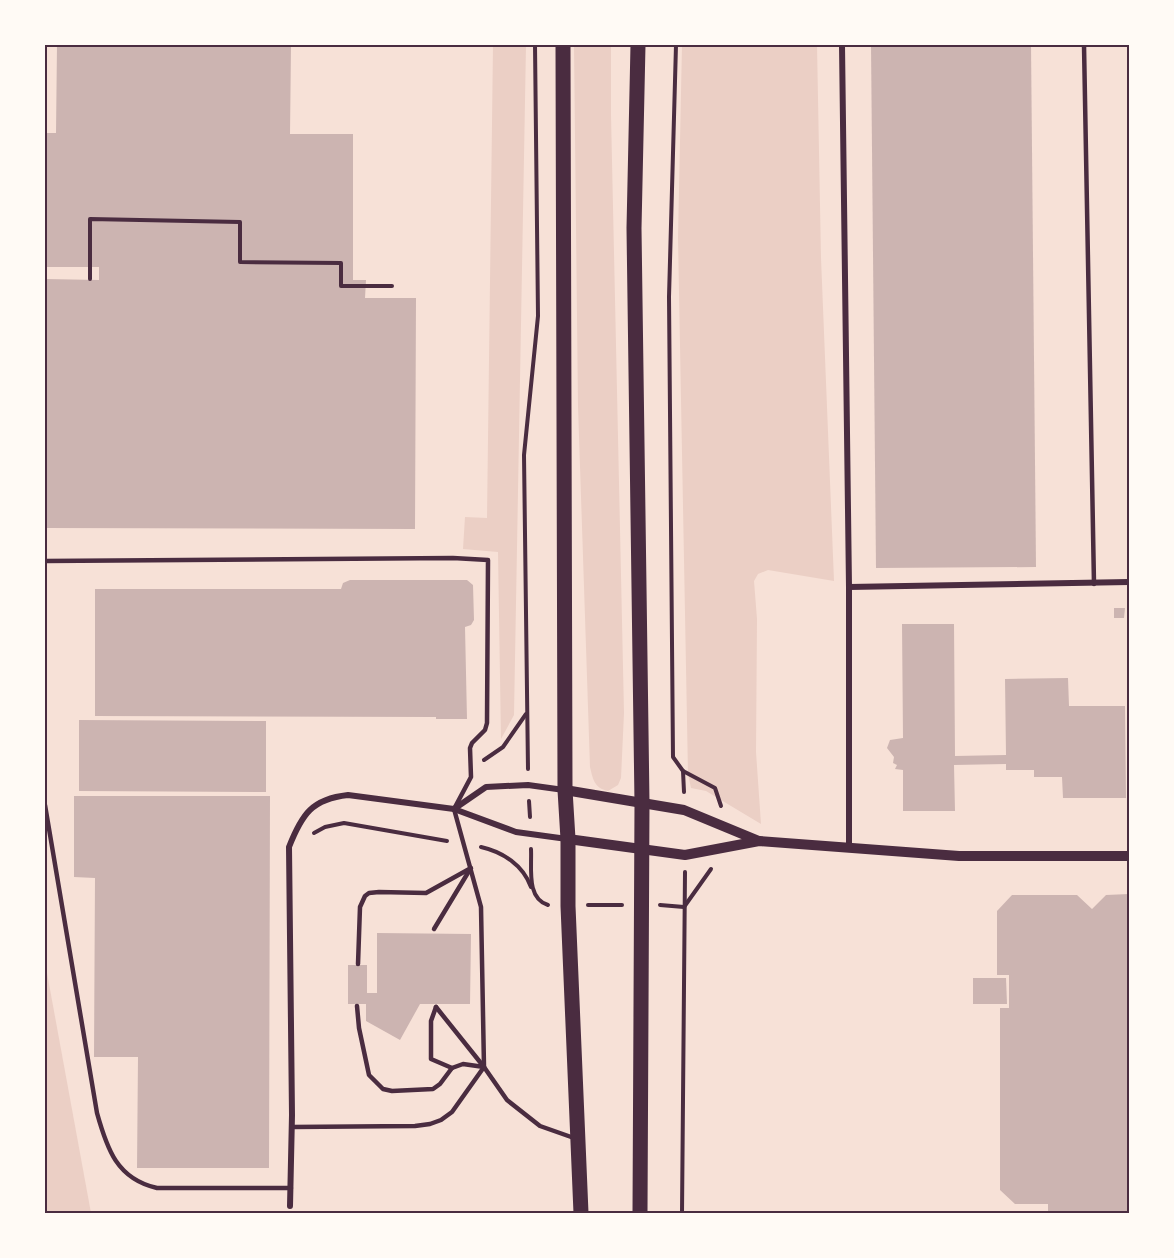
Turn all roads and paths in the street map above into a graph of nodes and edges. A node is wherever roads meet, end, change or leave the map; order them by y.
1 (563, 45) edge
2 (638, 45) edge
3 (676, 45) edge
4 (842, 45) edge
5 (1084, 45) edge
6 (90, 279) dead end
7 (392, 286) dead end
8 (45, 561) edge
9 (1129, 582) edge
10 (1094, 584) junction
11 (849, 587) junction
12 (527, 713) dead end
13 (471, 763) junction
14 (683, 771) junction
15 (565, 790) junction
16 (642, 803) junction
17 (45, 806) edge
18 (454, 809) junction
19 (684, 810) junction
20 (727, 827) junction
21 (310, 837) dead end
22 (568, 839) junction
23 (759, 841) junction
24 (464, 844) junction
25 (726, 848) junction
26 (849, 848) junction
27 (641, 850) junction
28 (685, 855) junction
29 (1129, 856) edge
30 (471, 868) junction
31 (533, 894) dead end
32 (684, 907) junction
33 (434, 929) dead end
34 (358, 964) dead end
35 (357, 1006) dead end
36 (484, 1067) junction
37 (452, 1068) junction
38 (292, 1127) junction
39 (579, 1140) junction
40 (291, 1188) junction
41 (290, 1206) joint
42 (286, 1213) edge
43 (581, 1213) edge
44 (640, 1213) edge
45 (682, 1213) edge

1 - 15 main road
2 - 16 main road
3 - 14 path
4 - 11 street
5 - 10 lane
6 - 7 path
8 - 13 lane
9 - 10 street
10 - 11 street
11 - 26 street
12 - 13 path
13 - 18 lane
14 - 19 path
14 - 20 path
15 - 16 street
15 - 18 street
15 - 22 main road
16 - 19 street
16 - 27 main road
17 - 40 lane
18 - 22 street
18 - 24 lane
18 - 38 street
19 - 20 street
20 - 23 street
21 - 24 path
22 - 27 street
22 - 39 main road
23 - 25 street
23 - 26 street
24 - 30 lane
24 - 31 path
25 - 28 street
25 - 32 path
26 - 29 street
27 - 28 street
27 - 44 main road
28 - 32 path
30 - 33 lane
30 - 34 lane
30 - 36 lane
32 - 45 path
35 - 37 lane
36 - 37 lane
36 - 37 lane
36 - 38 lane
36 - 39 lane
38 - 40 street
39 - 43 main road
40 - 41 street
41 - 42 lane

